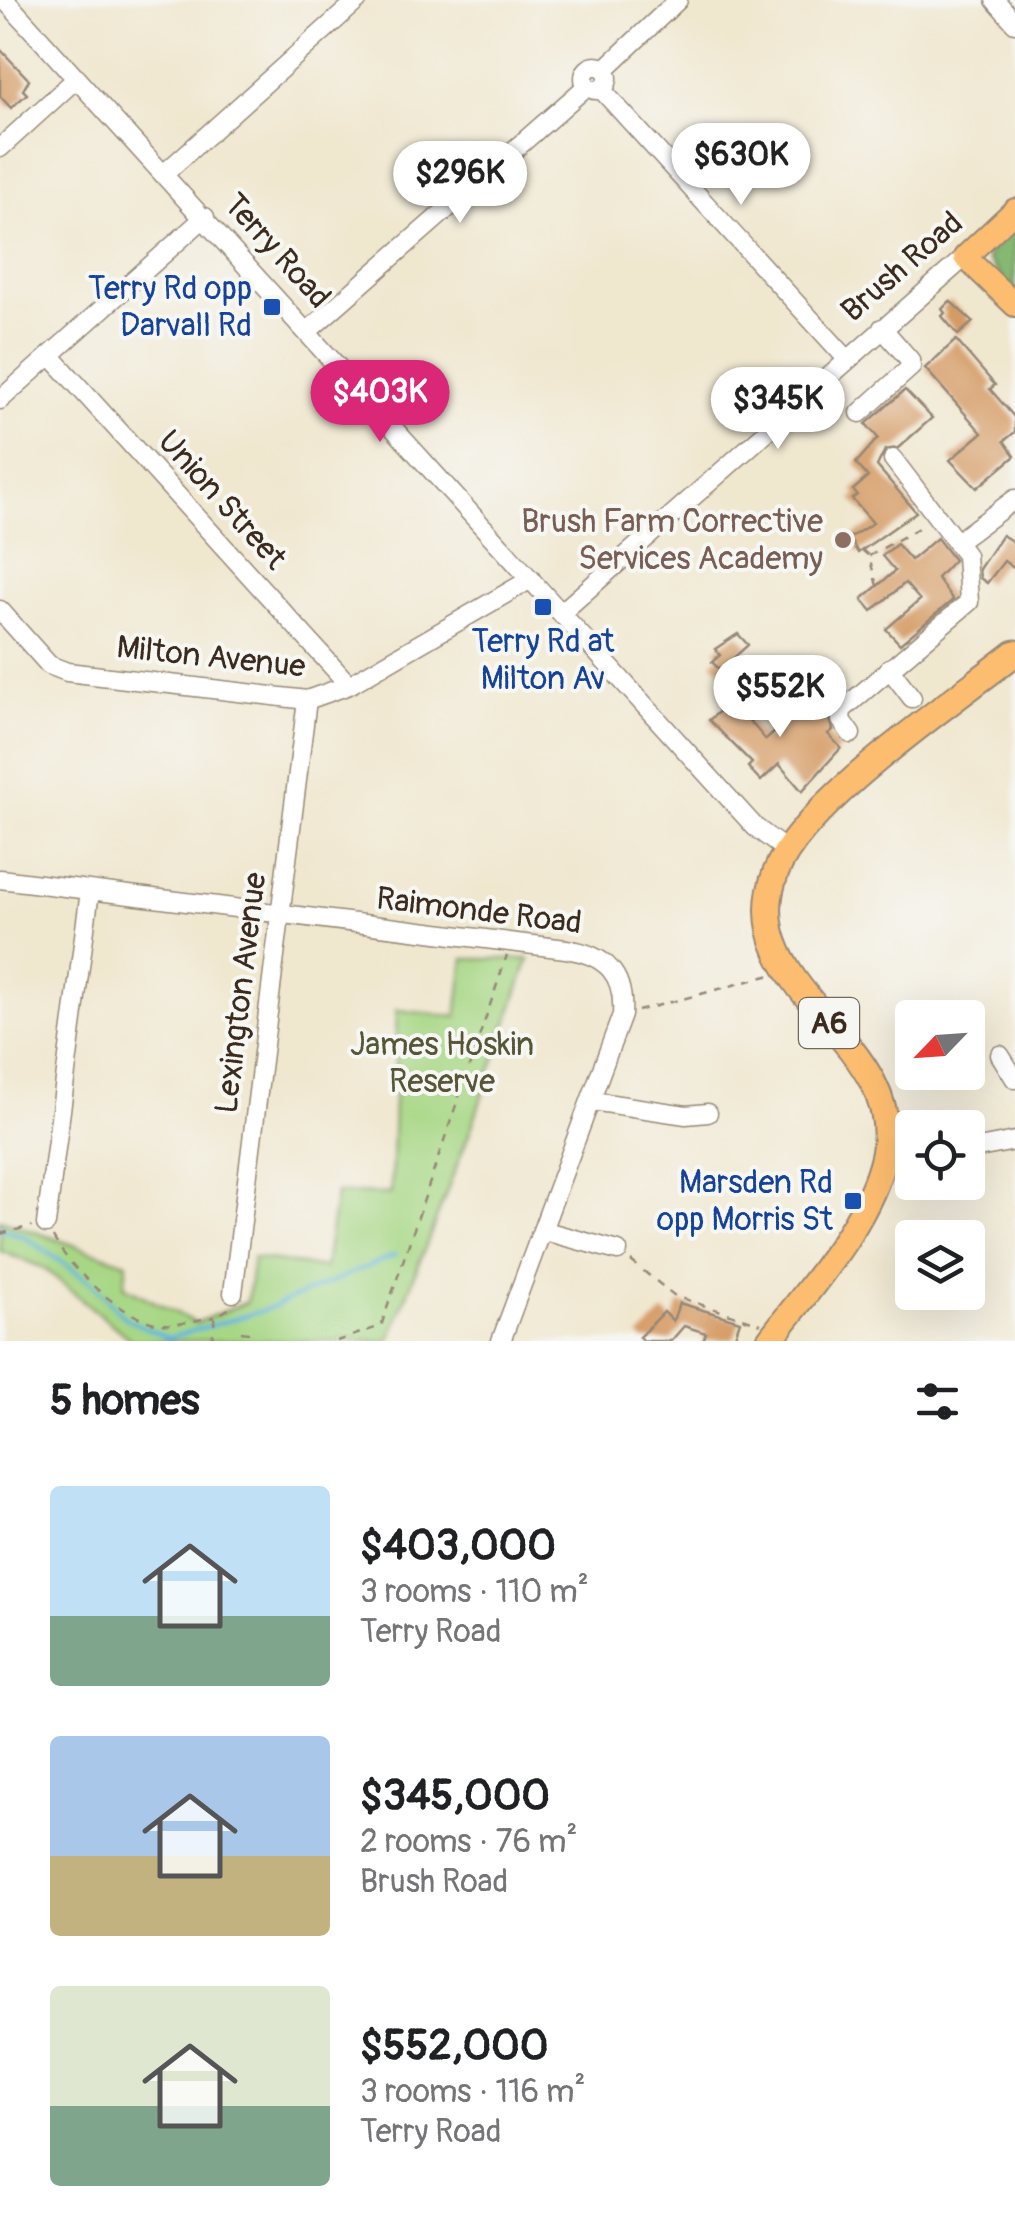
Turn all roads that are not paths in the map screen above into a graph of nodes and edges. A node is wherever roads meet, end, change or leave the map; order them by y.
1 (5, 0) edge
2 (358, 0) edge
3 (678, 0) edge
4 (994, 0) edge
5 (1015, 23) edge
6 (78, 78) junction
7 (594, 87) junction
8 (0, 148) edge
9 (166, 172) junction
10 (1015, 210) edge
11 (204, 216) junction
12 (965, 257) junction
13 (1015, 304) edge
14 (882, 328) junction
15 (309, 330) junction
16 (50, 354) junction
17 (847, 358) junction
18 (0, 400) edge
19 (860, 413) dead end
20 (893, 459) dead end
21 (1015, 499) edge
22 (957, 542) junction
23 (531, 579) junction
24 (0, 610) edge
25 (562, 613) junction
26 (1015, 653) edge
27 (889, 668) junction
28 (349, 685) junction
29 (912, 698) dead end
30 (307, 700) junction
31 (851, 734) dead end
32 (788, 852) junction
33 (0, 879) edge
34 (90, 891) junction
35 (281, 917) junction
36 (1000, 1054) dead end
37 (1015, 1079) edge
38 (592, 1102) junction
39 (896, 1110) edge
40 (708, 1112) dead end
41 (1015, 1140) edge
42 (985, 1146) edge
43 (895, 1173) edge
44 (46, 1224) road end
45 (545, 1231) junction
46 (618, 1251) road end
47 (826, 1266) junction
48 (233, 1294) road end
49 (766, 1333) edge
50 (501, 1341) edge

1 - 6 street, Terry Road
2 - 9 street
3 - 7 street
4 - 5 street
6 - 8 street
6 - 9 street, Terry Road
7 - 15 street
7 - 17 street
9 - 11 street, Terry Road
10 - 12 main road, Brush Road
11 - 15 street, Terry Road
11 - 16 street
12 - 13 main road
12 - 14 street, Brush Road
14 - 17 street, Brush Road
14 - 19 street
15 - 23 street, Terry Road
16 - 18 street
16 - 28 street, Union Street
17 - 25 street, Brush Road
20 - 22 street
21 - 22 street
22 - 27 street
23 - 25 street, Terry Road
23 - 28 street, Milton Avenue
24 - 30 street, Milton Avenue
25 - 32 street, Terry Road
26 - 32 highway, A6
27 - 29 street
27 - 31 street
28 - 30 street, Milton Avenue
30 - 35 street, Lexington Avenue
32 - 39 highway
32 - 47 highway, A6
33 - 34 street, Raimonde Road
34 - 35 street, Raimonde Road
34 - 44 street
35 - 38 street, Raimonde Road
35 - 48 street, Lexington Avenue
36 - 37 street
38 - 40 street
38 - 45 street
41 - 42 street
43 - 47 highway
45 - 46 street
45 - 50 street
47 - 49 highway, A6

